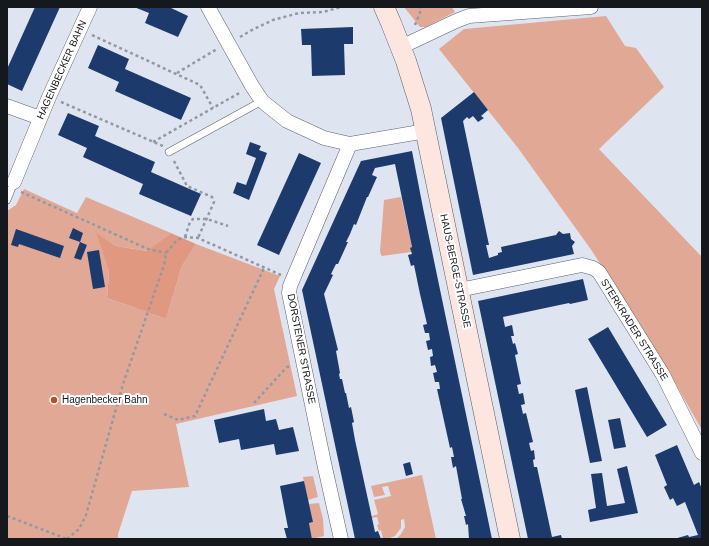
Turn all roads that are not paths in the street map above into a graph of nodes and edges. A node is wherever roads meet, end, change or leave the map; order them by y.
1 (90, 7) edge
2 (208, 7) edge
3 (384, 7) edge
4 (591, 7) edge
5 (401, 47) junction
6 (262, 100) junction
7 (7, 106) edge
8 (40, 118) junction
9 (426, 131) junction
10 (350, 144) junction
11 (169, 152) road end
12 (13, 185) joint
13 (7, 200) edge
14 (459, 290) junction
15 (702, 453) edge
16 (341, 539) edge
17 (510, 539) edge

1 - 8 street, HAGENBECKER BAHN
2 - 6 street
3 - 5 main road, HAUS-BERGE-STRASSE
4 - 5 street
5 - 9 main road, HAUS-BERGE-STRASSE
6 - 10 street
6 - 11 lane
7 - 8 street
8 - 12 street, HAGENBECKER BAHN
9 - 10 street
9 - 14 main road, HAUS-BERGE-STRASSE
10 - 16 street, DORSTENER STRASSE
12 - 13 lane, HAGENBECKER BAHN
14 - 15 street, STERKRADER STRASSE
14 - 17 main road, HAUS-BERGE-STRASSE

